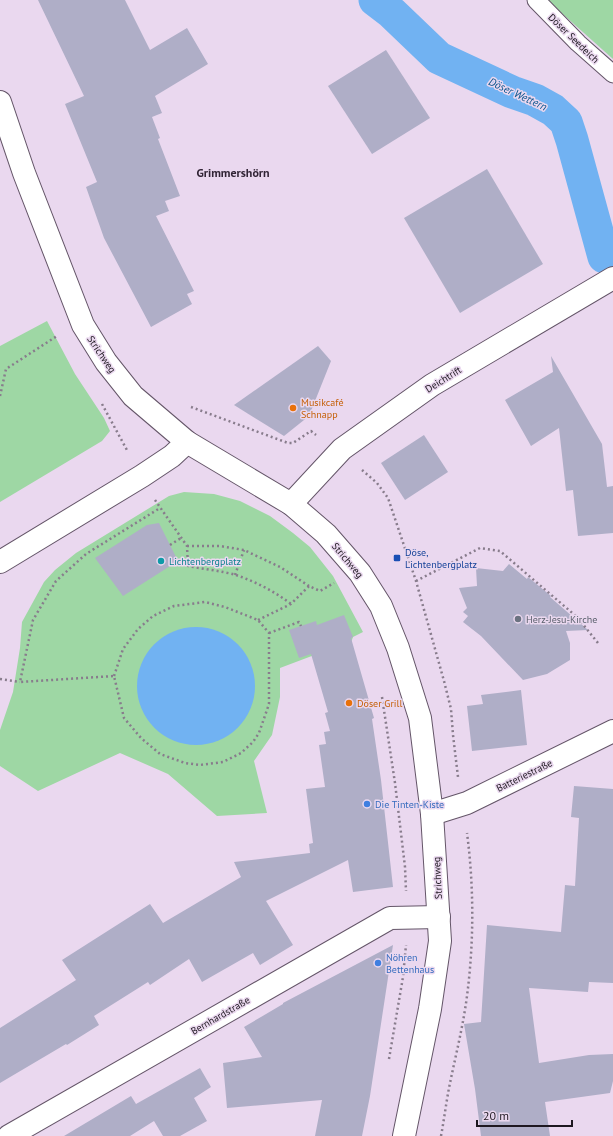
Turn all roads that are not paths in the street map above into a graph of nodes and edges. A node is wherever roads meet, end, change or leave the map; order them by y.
1 (536, 0) edge
2 (613, 74) edge
3 (0, 102) edge
4 (613, 278) edge
5 (187, 442) junction
6 (291, 504) junction
7 (0, 562) edge
8 (613, 731) edge
9 (432, 814) junction
10 (439, 917) junction
11 (8, 1136) edge
12 (404, 1136) edge

1 - 2 lane, Döser Seedeich
3 - 5 street, Strichweg
4 - 6 street, Deichtrift
5 - 6 street, Strichweg
5 - 7 street
6 - 9 street, Strichweg
8 - 9 street, Batteriestraße
9 - 10 street, Strichweg
10 - 11 street, Bernhardstraße
10 - 12 street, Strichweg

